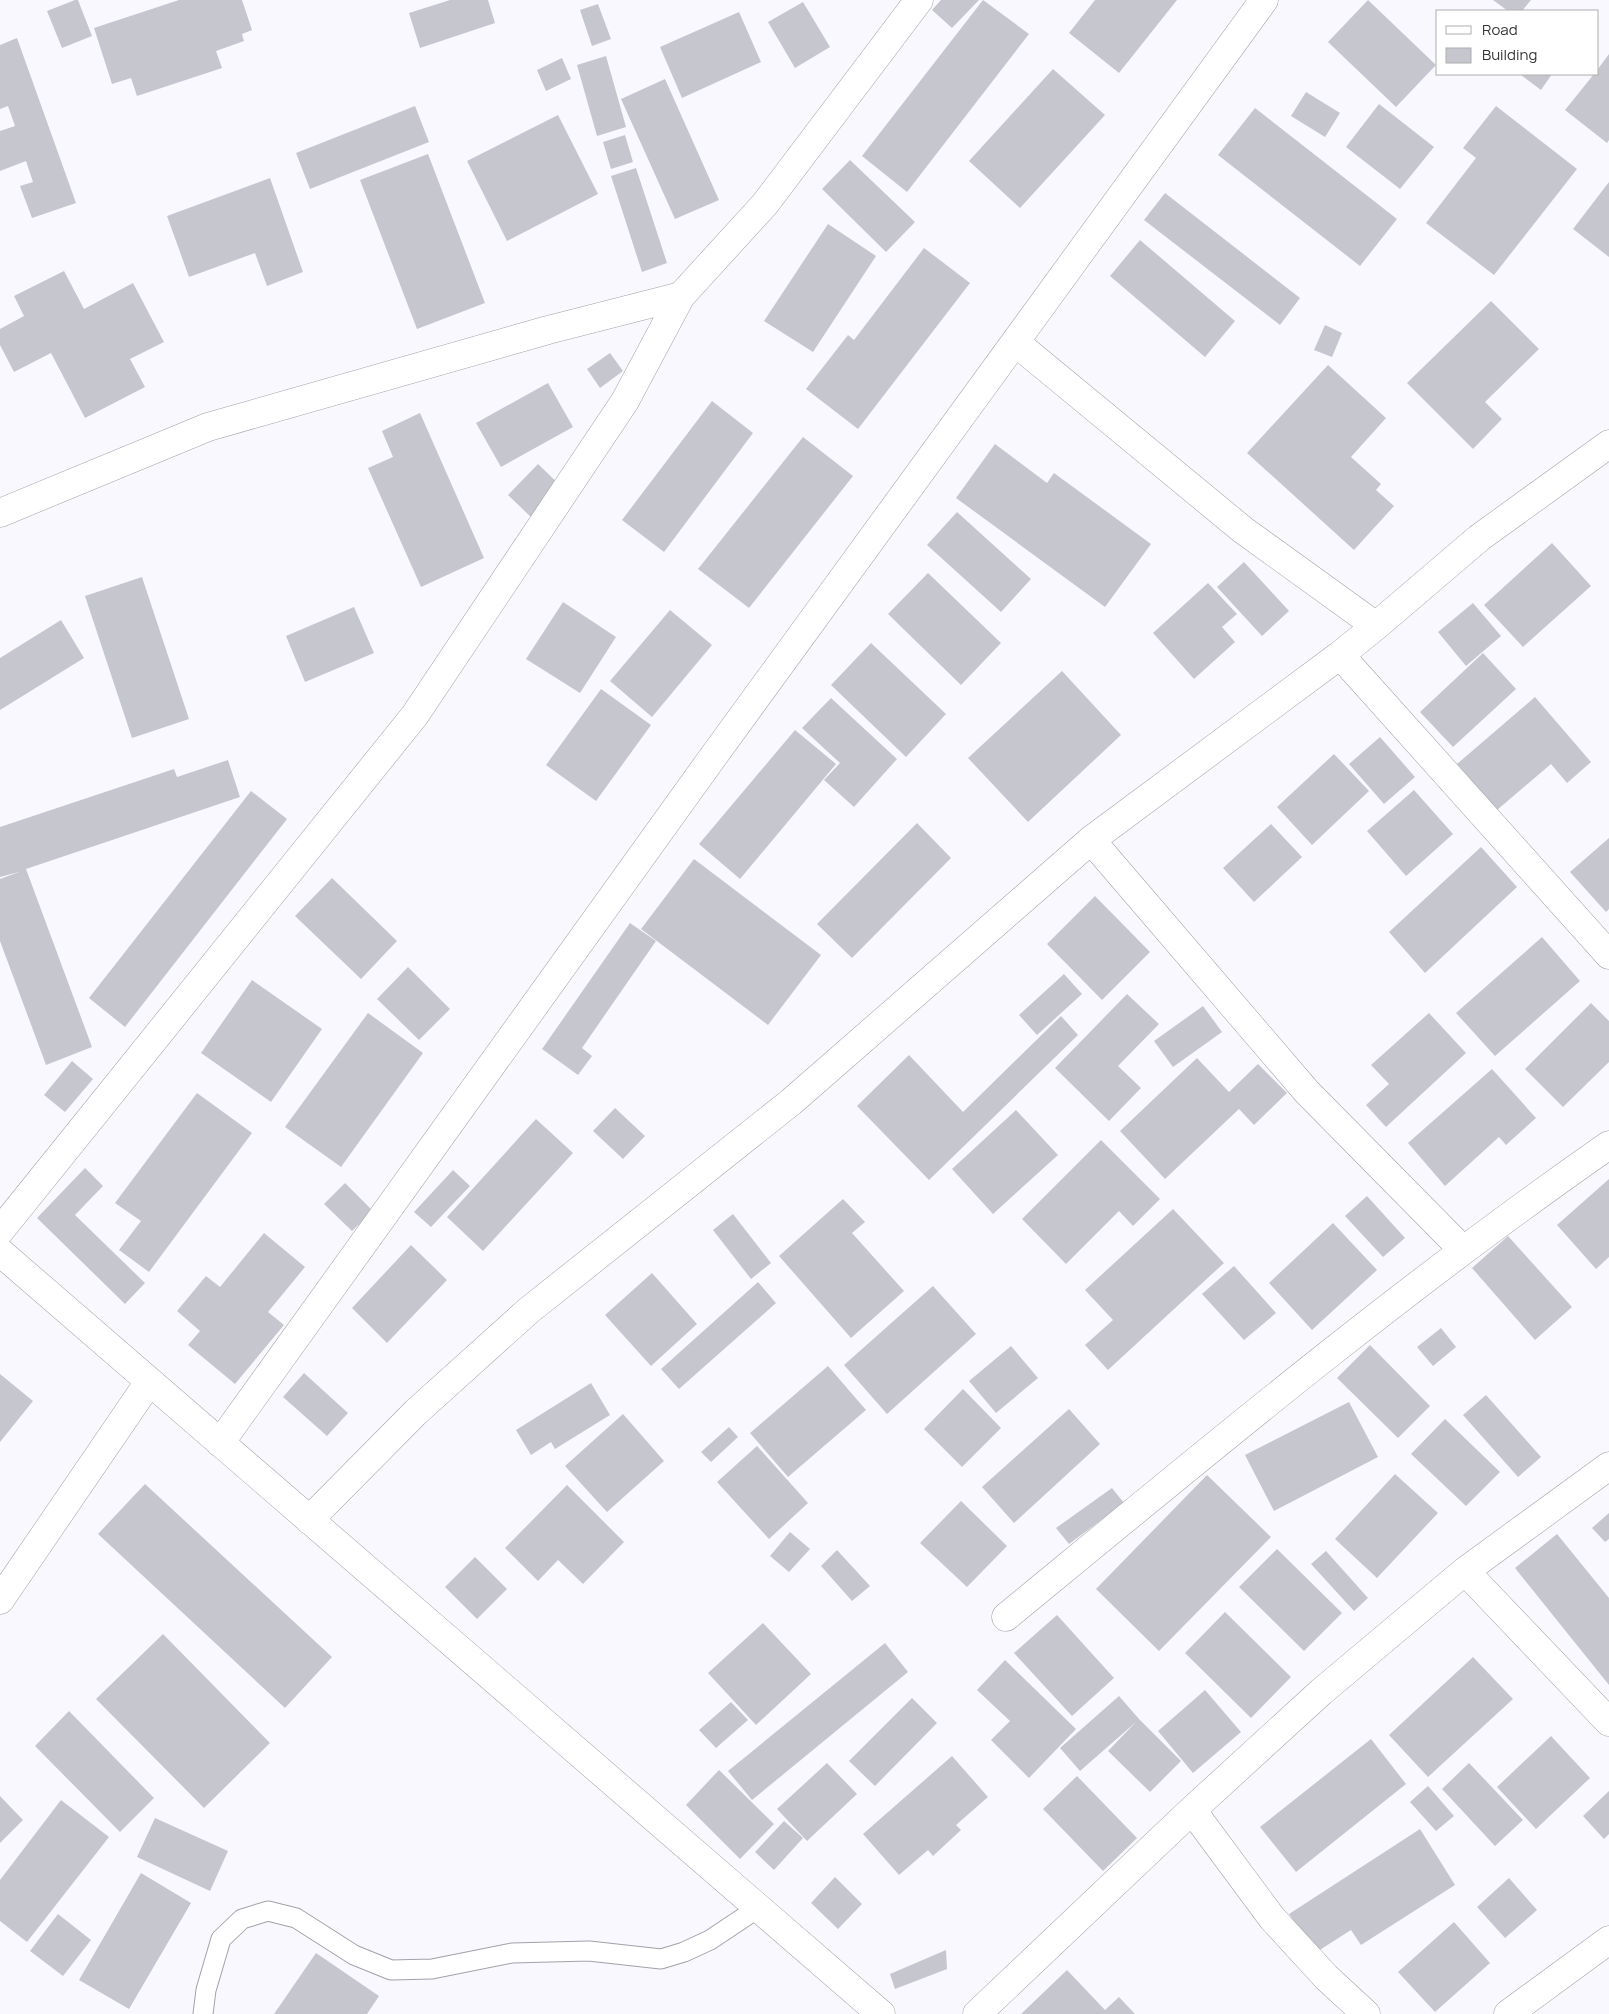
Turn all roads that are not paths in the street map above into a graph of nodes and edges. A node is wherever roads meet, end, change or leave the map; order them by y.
1 (919, 0) edge
2 (1264, 0) edge
3 (681, 296) junction
4 (1015, 342) junction
5 (1609, 444) edge
6 (0, 513) edge
7 (1376, 626) junction
8 (1340, 655) junction
9 (1091, 840) junction
10 (1609, 955) edge
11 (1609, 1145) edge
12 (0, 1231) edge
13 (1463, 1250) junction
14 (0, 1252) edge
15 (149, 1382) junction
16 (220, 1443) junction
17 (1609, 1466) edge
18 (309, 1520) junction
19 (1465, 1571) junction
20 (0, 1600) edge
21 (1006, 1617) dead end
22 (1609, 1722) edge
23 (1192, 1810) junction
24 (758, 1908) junction
25 (1609, 1940) edge
26 (203, 2014) edge
27 (881, 2014) edge
28 (977, 2014) edge
29 (1366, 2014) edge
30 (1508, 2014) edge

1 - 3 street
2 - 4 street
3 - 6 street
3 - 12 street
4 - 7 street
4 - 16 street
5 - 7 street
7 - 8 street
8 - 9 street
8 - 10 street
9 - 13 street
9 - 18 street
11 - 13 street
13 - 21 street
14 - 15 street
15 - 16 street
15 - 20 street
16 - 18 street
17 - 19 street
18 - 24 street
19 - 22 street
19 - 23 street
23 - 28 street
23 - 29 street
24 - 26 lane
24 - 27 street
25 - 30 street

